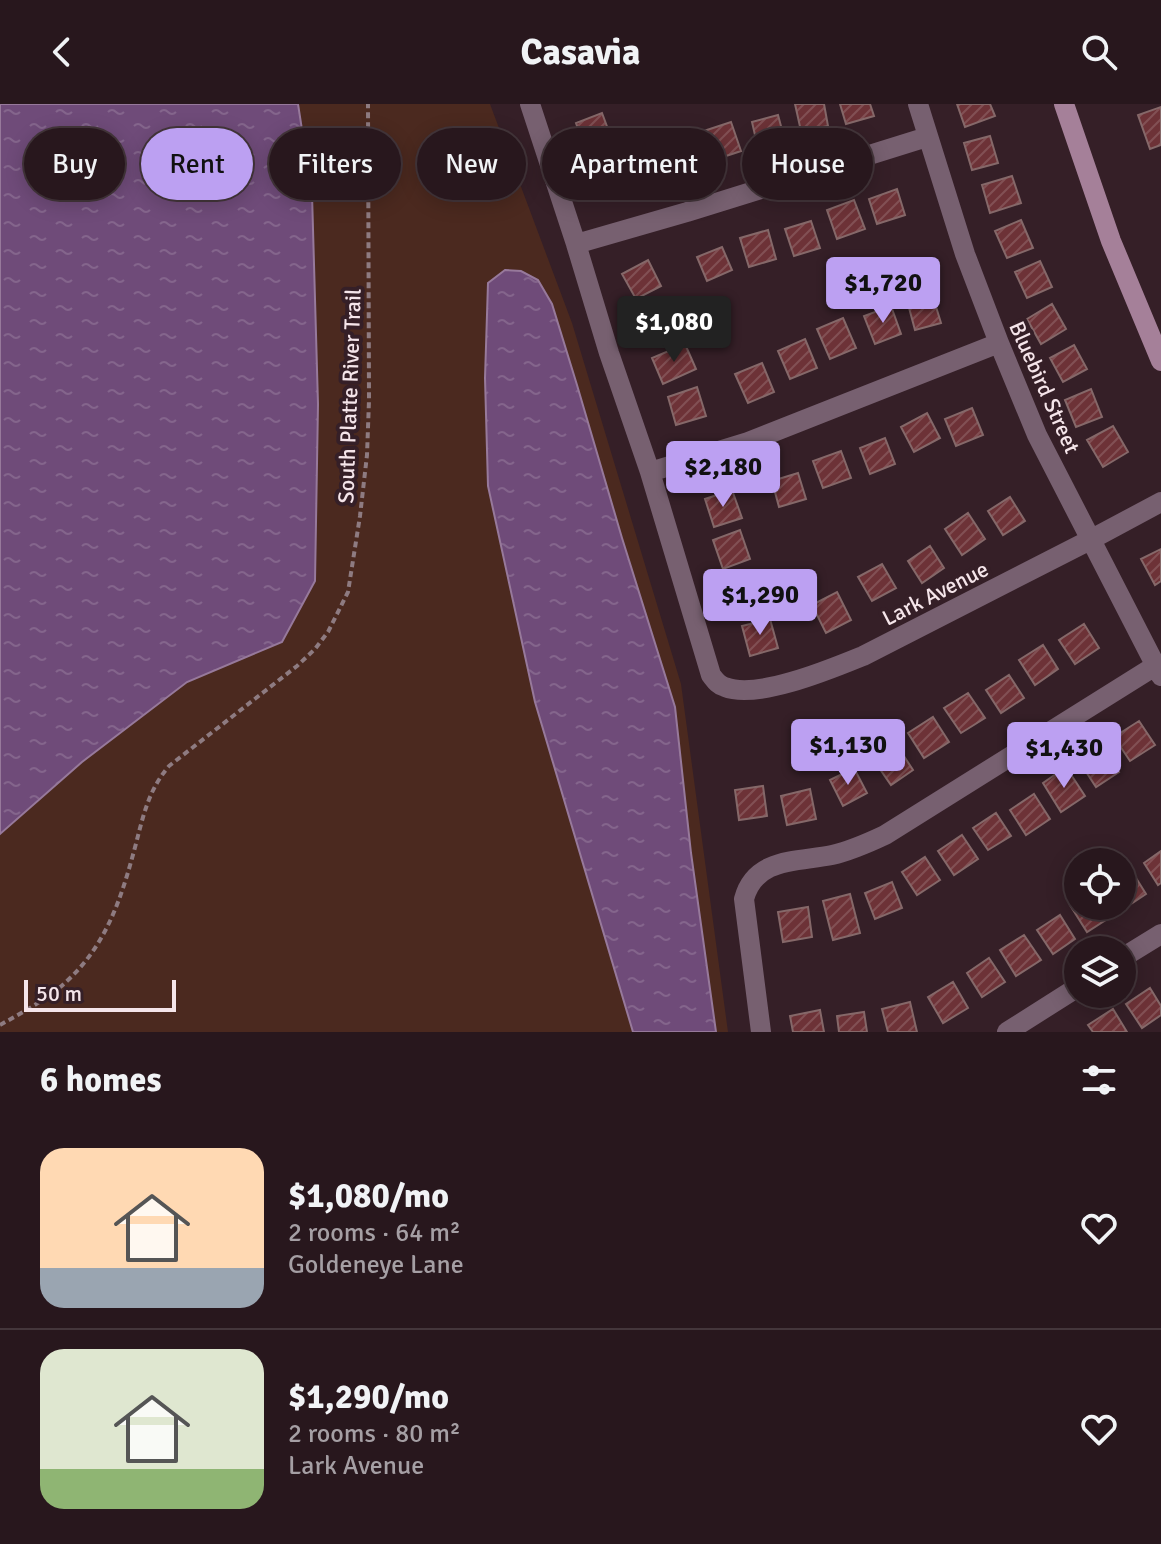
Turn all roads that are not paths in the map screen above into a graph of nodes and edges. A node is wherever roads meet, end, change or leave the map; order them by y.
1 (530, 104) edge
2 (918, 104) edge
3 (1064, 104) edge
4 (927, 137) junction
5 (576, 244) junction
6 (999, 343) junction
7 (1161, 361) edge
8 (650, 472) junction
9 (1161, 502) edge
10 (1090, 540) junction
11 (1158, 671) edge
12 (1161, 934) edge
13 (1136, 949) edge
14 (1064, 996) edge
15 (761, 1032) edge
16 (1007, 1032) edge

1 - 5 street
2 - 4 street, Bluebird Street
3 - 7 street
4 - 5 street
4 - 6 street, Bluebird Street
5 - 8 street
6 - 8 street
6 - 10 street, Bluebird Street
8 - 10 street, Lark Avenue
9 - 10 street, Lark Avenue
10 - 11 street, Bluebird Street
11 - 15 street
12 - 13 street
14 - 16 street

